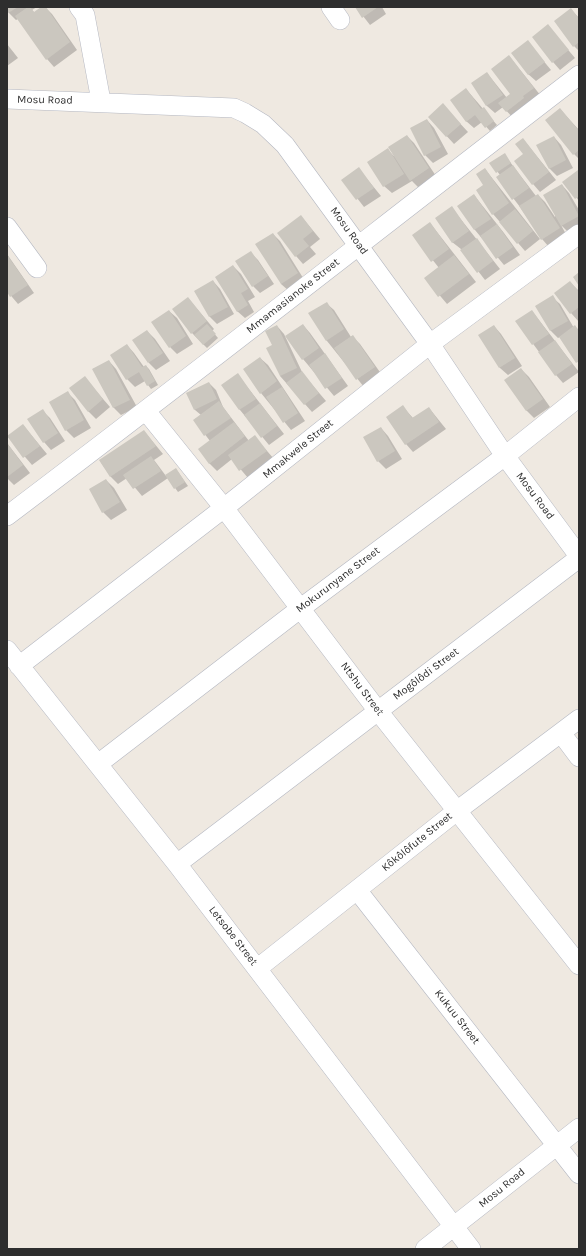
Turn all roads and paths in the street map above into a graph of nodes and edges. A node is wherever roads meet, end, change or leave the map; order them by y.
1 (87, 10) edge
2 (579, 76) edge
3 (7, 99) edge
4 (101, 101) junction
5 (7, 227) edge
6 (579, 234) edge
7 (358, 245) junction
8 (37, 268) dead end
9 (430, 344) junction
10 (579, 397) edge
11 (146, 411) junction
12 (505, 456) junction
13 (224, 508) junction
14 (7, 516) edge
15 (579, 557) edge
16 (301, 608) junction
17 (7, 650) edge
18 (19, 666) junction
19 (378, 711) junction
20 (579, 719) edge
21 (561, 733) junction
22 (579, 758) edge
23 (98, 764) junction
24 (458, 810) junction
25 (178, 864) junction
26 (357, 890) junction
27 (579, 966) edge
28 (258, 968) junction
29 (579, 1128) edge
30 (557, 1144) junction
31 (579, 1174) edge
32 (454, 1226) junction
33 (424, 1249) edge
34 (471, 1249) edge

1 - 4 street
2 - 7 street, Mmamasianoke Street
3 - 4 street, Mosu Road
4 - 7 street, Mosu Road
5 - 8 street
6 - 9 street, Mmakwele Street
7 - 9 street, Mosu Road
7 - 11 street, Mmamasianoke Street
9 - 12 street, Mosu Road
9 - 13 street, Mmakwele Street
10 - 12 street, Mokurunyane Street
11 - 13 street, Ntshu Street
11 - 14 street, Mmamasianoke Street
12 - 15 street, Mosu Road
12 - 16 street, Mokurunyane Street
13 - 16 street, Ntshu Street
13 - 18 street, Mmakwele Street
15 - 19 street, Mogôlôdi Street
16 - 19 street, Ntshu Street
16 - 23 street, Mokurunyane Street
17 - 18 street, Letsobe Street
18 - 23 street, Letsobe Street
19 - 24 street, Ntshu Street
19 - 25 street, Mogôlôdi Street
20 - 21 street, Kôkôlôfute Street
21 - 22 street
21 - 24 street, Kôkôlôfute Street
23 - 25 street, Letsobe Street
24 - 26 street, Kôkôlôfute Street
24 - 27 street, Ntshu Street
25 - 28 street, Letsobe Street
26 - 28 street, Kôkôlôfute Street
26 - 30 street, Kukuu Street
28 - 32 street, Letsobe Street
29 - 30 street, Mosu Road
30 - 31 street, Kukuu Street
30 - 32 street, Mosu Road
32 - 33 street, Mosu Road
32 - 34 street, Letsobe Street

